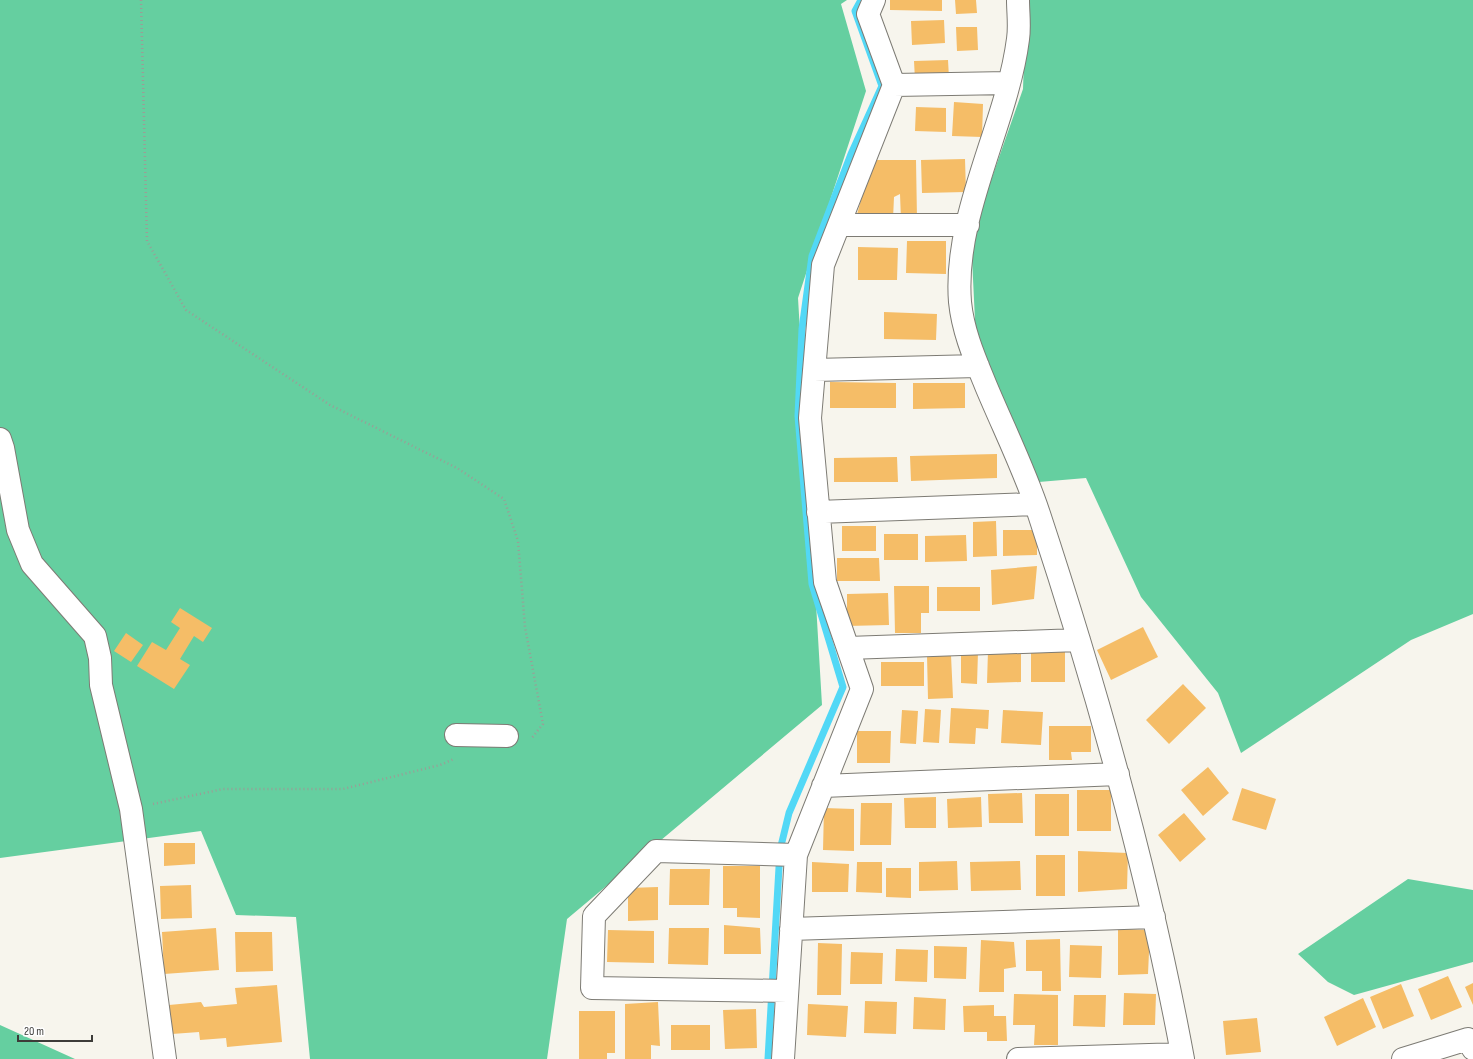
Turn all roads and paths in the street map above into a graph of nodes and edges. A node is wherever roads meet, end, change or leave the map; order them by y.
1 (141, 0) edge
2 (874, 0) edge
3 (1018, 0) edge
4 (1008, 83) junction
5 (894, 85) junction
6 (839, 225) junction
7 (968, 225) junction
8 (978, 366) junction
9 (814, 370) junction
10 (0, 439) edge
11 (1035, 504) junction
12 (818, 512) junction
13 (1079, 640) junction
14 (848, 648) junction
15 (456, 735) dead end
16 (507, 736) joint
17 (460, 756) dead end
18 (1118, 774) junction
19 (824, 786) junction
20 (131, 809) junction
21 (796, 855) junction
22 (1154, 917) junction
23 (791, 929) junction
24 (787, 991) junction
25 (1473, 1049) edge
26 (1183, 1056) edge
27 (165, 1059) edge
28 (783, 1059) edge
29 (1018, 1059) edge
30 (1403, 1059) edge

1 - 16 path
2 - 5 street
3 - 4 street
4 - 5 street
4 - 7 street
5 - 6 street
6 - 7 street
6 - 9 street
7 - 8 street
8 - 9 street
8 - 11 street
9 - 12 street
10 - 20 street
11 - 12 street
11 - 13 street
12 - 14 street
13 - 14 street
13 - 18 street
14 - 19 street
15 - 16 street
17 - 20 path
18 - 19 street
18 - 22 street
19 - 21 street
20 - 27 street
21 - 23 street
21 - 24 street
22 - 23 street
22 - 26 street
23 - 24 street
24 - 28 street
25 - 30 street
26 - 29 street

